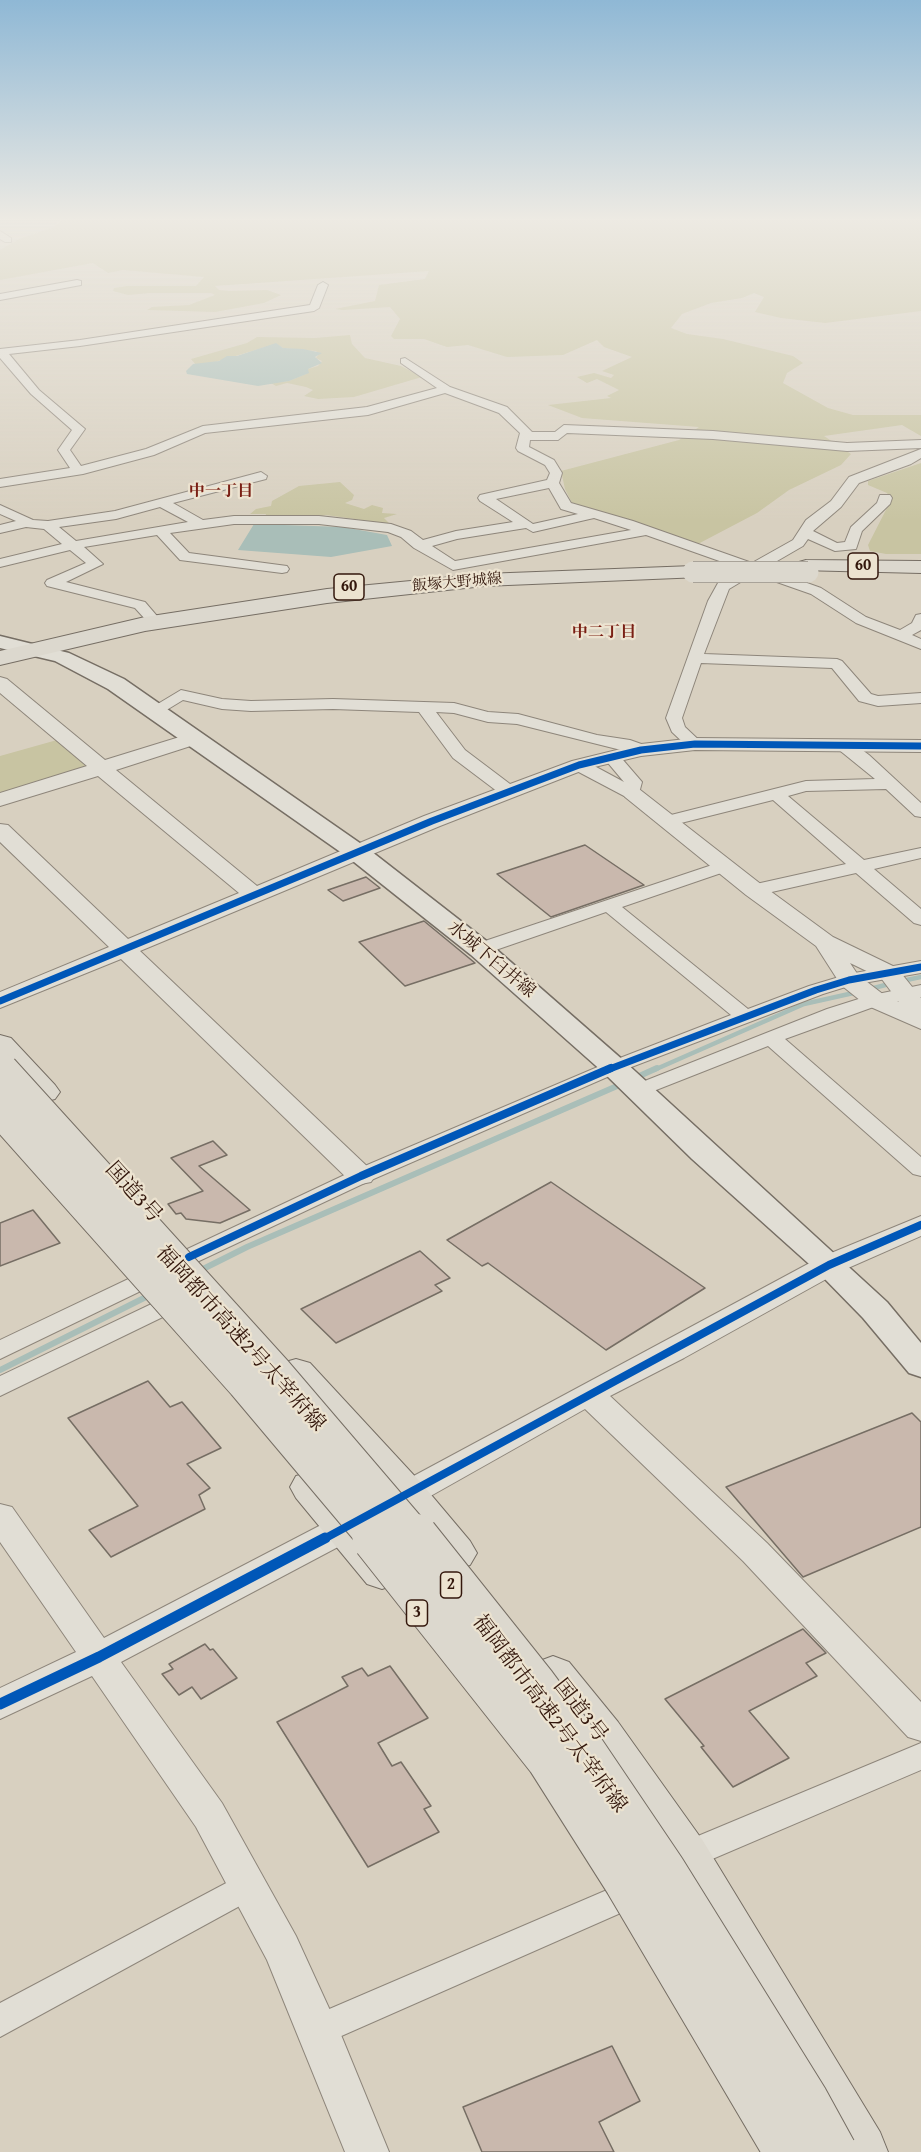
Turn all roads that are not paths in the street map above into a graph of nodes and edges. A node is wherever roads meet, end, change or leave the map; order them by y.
1 (233, 320) edge
2 (0, 352) edge
3 (405, 361) dead end
4 (446, 389) junction
5 (525, 436) junction
6 (921, 444) edge
7 (921, 453) edge
8 (78, 471) junction
9 (261, 476) dead end
10 (0, 483) edge
11 (553, 483) junction
12 (885, 498) dead end
13 (161, 502) junction
14 (0, 509) edge
15 (592, 515) junction
16 (26, 523) junction
17 (201, 524) junction
18 (48, 525) junction
19 (529, 526) junction
20 (0, 529) edge
21 (160, 531) junction
22 (647, 531) junction
23 (805, 532) junction
24 (74, 545) junction
25 (419, 545) junction
26 (561, 547) junction
27 (0, 563) edge
28 (921, 567) edge
29 (752, 568) junction
30 (282, 569) dead end
31 (692, 569) junction
32 (807, 569) junction
33 (921, 572) edge
34 (150, 616) junction
35 (921, 618) edge
36 (901, 636) junction
37 (921, 644) edge
38 (8, 648) edge
39 (695, 658) junction
40 (0, 683) edge
41 (921, 698) edge
42 (903, 701) junction
43 (424, 708) junction
44 (154, 711) junction
45 (921, 717) edge
46 (193, 739) junction
47 (695, 744) junction
48 (844, 745) junction
49 (921, 746) edge
50 (641, 750) junction
51 (611, 756) junction
52 (579, 765) junction
53 (104, 768) junction
54 (889, 784) junction
55 (508, 790) junction
56 (632, 793) junction
57 (775, 793) junction
58 (0, 800) edge
59 (921, 812) edge
60 (669, 821) junction
61 (0, 830) edge
62 (358, 853) junction
63 (921, 853) edge
64 (724, 866) junction
65 (859, 866) junction
66 (754, 890) junction
67 (254, 895) junction
68 (608, 905) junction
69 (921, 919) edge
70 (825, 942) junction
71 (122, 949) junction
72 (480, 949) junction
73 (921, 967) edge
74 (889, 973) junction
75 (849, 980) junction
76 (914, 992) edge
77 (875, 1000) junction
78 (0, 1001) edge
79 (921, 1014) edge
80 (744, 1016) junction
81 (921, 1022) edge
82 (770, 1037) junction
83 (0, 1045) edge
84 (615, 1067) junction
85 (0, 1071) edge
86 (639, 1089) junction
87 (0, 1106) edge
88 (0, 1119) edge
89 (921, 1169) edge
90 (361, 1176) junction
91 (921, 1225) edge
92 (189, 1257) junction
93 (830, 1265) junction
94 (152, 1294) junction
95 (0, 1350) edge
96 (921, 1365) edge
97 (0, 1387) edge
98 (588, 1394) junction
99 (407, 1495) junction
100 (0, 1516) edge
101 (345, 1528) junction
102 (99, 1656) junction
103 (0, 1704) edge
104 (921, 1726) edge
105 (921, 1756) edge
106 (685, 1856) junction
107 (247, 1886) junction
108 (621, 1898) junction
109 (0, 2020) edge
110 (318, 2030) junction
111 (367, 2152) edge
112 (772, 2152) edge
113 (789, 2152) edge
114 (832, 2152) edge
115 (860, 2152) edge

1 - 2 street
2 - 8 street
3 - 4 street
4 - 5 street
4 - 8 street
5 - 6 street
5 - 11 street
7 - 23 street
8 - 10 street
9 - 13 street
11 - 15 street
11 - 19 street
12 - 23 street
13 - 17 street
13 - 18 street
14 - 16 street
15 - 19 street
15 - 22 street
16 - 18 street
16 - 20 street
17 - 21 street
17 - 25 street
18 - 24 street
19 - 25 street
19 - 26 street
21 - 24 street
21 - 30 street
22 - 26 street
22 - 29 street
23 - 29 street
24 - 27 street
24 - 34 street
25 - 26 street
28 - 32 main road, 飯塚大野城線 / 60
29 - 36 street
29 - 39 street
31 - 32 main road, 飯塚大野城線 / 60, bridge
31 - 34 main road, 飯塚大野城線 / 60
31 - 38 main road, 飯塚大野城線 / 60
32 - 33 main road, 飯塚大野城線 / 60
34 - 38 main road, 飯塚大野城線 / 60
35 - 36 street
36 - 37 street
38 - 44 main road, 水城下臼井線
39 - 42 street
39 - 47 street
40 - 53 street
41 - 42 street
42 - 45 street
43 - 44 street
43 - 50 street
43 - 55 street
44 - 46 main road, 水城下臼井線
46 - 53 street
46 - 62 main road, 水城下臼井線
47 - 48 street
47 - 50 street
48 - 49 street
48 - 54 street
50 - 51 street
51 - 52 street
51 - 56 street
52 - 55 street
52 - 56 street
53 - 58 street
53 - 67 street
54 - 57 street
54 - 59 street
55 - 62 street
56 - 60 street
57 - 60 street
57 - 65 street
60 - 64 street
61 - 71 street
62 - 67 street
62 - 72 main road, 水城下臼井線
63 - 65 street
64 - 66 street
64 - 68 street
65 - 66 street
65 - 69 street
66 - 70 street
67 - 71 street
68 - 72 street
68 - 80 street
70 - 74 street
70 - 75 street
71 - 78 street
71 - 90 street
72 - 84 main road, 水城下臼井線
73 - 74 street
74 - 75 street
74 - 76 street
75 - 77 street
75 - 80 street
76 - 77 street
76 - 79 street
77 - 81 street
77 - 82 street
80 - 84 street
82 - 86 street
82 - 89 street
83 - 92 highway, 国道3号
84 - 86 main road, 水城下臼井線
84 - 90 street
85 - 114 highway, 福岡都市高速2号太宰府線 / 2, bridge
86 - 93 main road, 水城下臼井線
87 - 113 highway, 福岡都市高速2号太宰府線 / 2, bridge
88 - 94 highway, 3
90 - 92 street
91 - 93 street
92 - 99 highway, 国道3号
93 - 96 main road, 水城下臼井線
93 - 98 street
94 - 95 street
94 - 97 street
94 - 101 highway, 3
98 - 99 street
98 - 104 street
99 - 101 street
99 - 106 highway, 国道3号
100 - 102 street
101 - 102 street
101 - 108 highway, 3
102 - 103 street
102 - 107 street
105 - 106 street
106 - 115 highway, 国道3号
107 - 109 street
107 - 110 street
108 - 110 street
108 - 112 highway, 3
110 - 111 street

